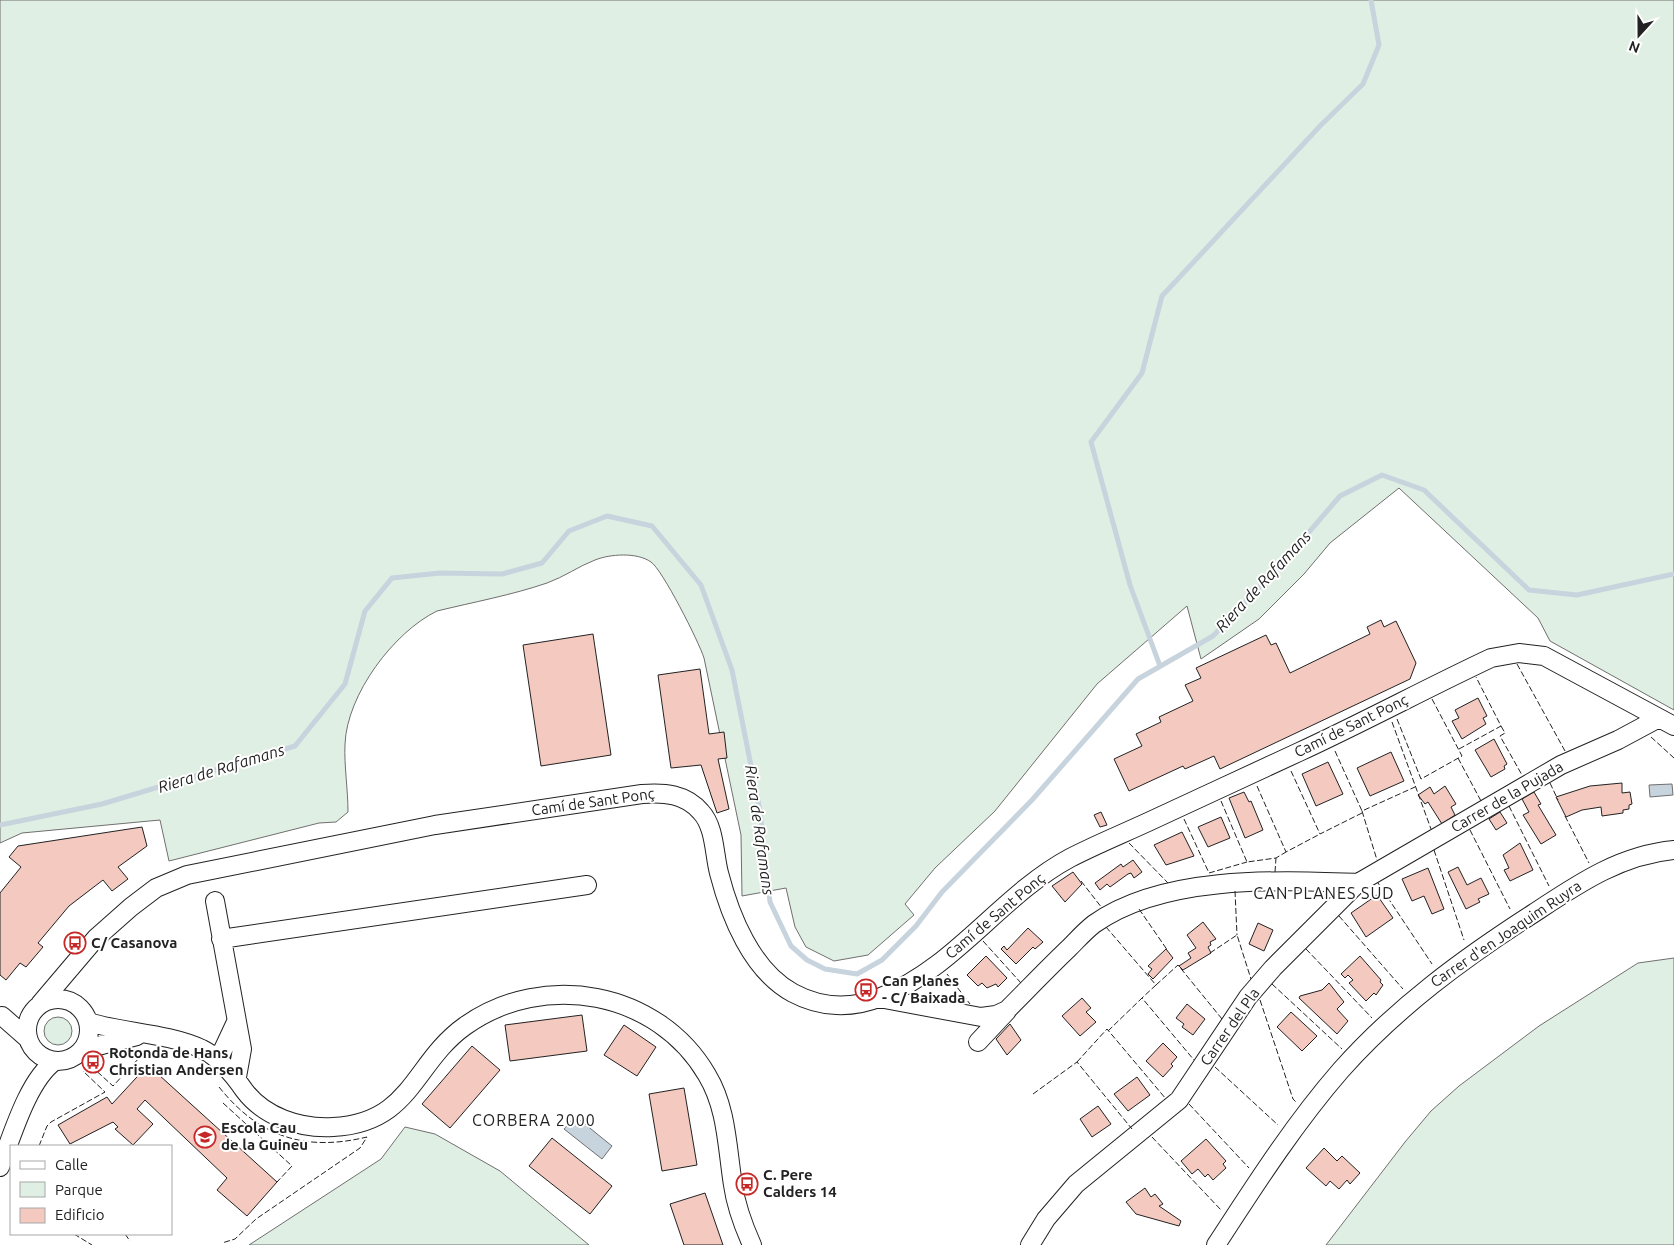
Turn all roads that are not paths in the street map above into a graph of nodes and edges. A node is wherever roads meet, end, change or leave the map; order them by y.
1 (1666, 722) edge
2 (1674, 850) edge
3 (1358, 883) junction
4 (587, 885) dead end
5 (215, 901) dead end
6 (221, 939) junction
7 (70, 971) junction
8 (879, 998) junction
9 (77, 1006) junction
10 (37, 1008) junction
11 (1007, 1010) junction
12 (1, 1016) edge
13 (88, 1022) junction
14 (236, 1022) junction
15 (143, 1035) junction
16 (27, 1038) junction
17 (978, 1042) dead end
18 (82, 1050) junction
19 (214, 1056) junction
20 (55, 1061) junction
21 (237, 1077) junction
22 (0, 1167) edge
23 (752, 1245) edge
24 (1030, 1245) edge
25 (1216, 1245) edge

1 - 3 street, Carrer de la Pujada
1 - 8 street, Camí de Sant Ponç
2 - 25 street, Carrer d'en Joaquim Ruyra
3 - 11 street
3 - 24 street, Carrer del Pla
4 - 6 street
5 - 6 street
6 - 14 street
7 - 8 street, Camí de Sant Ponç
7 - 9 street
7 - 10 street, Camí de Sant Ponç
8 - 11 street
9 - 10 street
9 - 13 street
10 - 12 street
10 - 16 street
11 - 17 street
12 - 16 street
13 - 15 street
13 - 18 street
14 - 19 street
14 - 21 street
15 - 18 street
15 - 19 street
16 - 20 street
18 - 20 street
19 - 21 street
20 - 22 street
21 - 23 street

